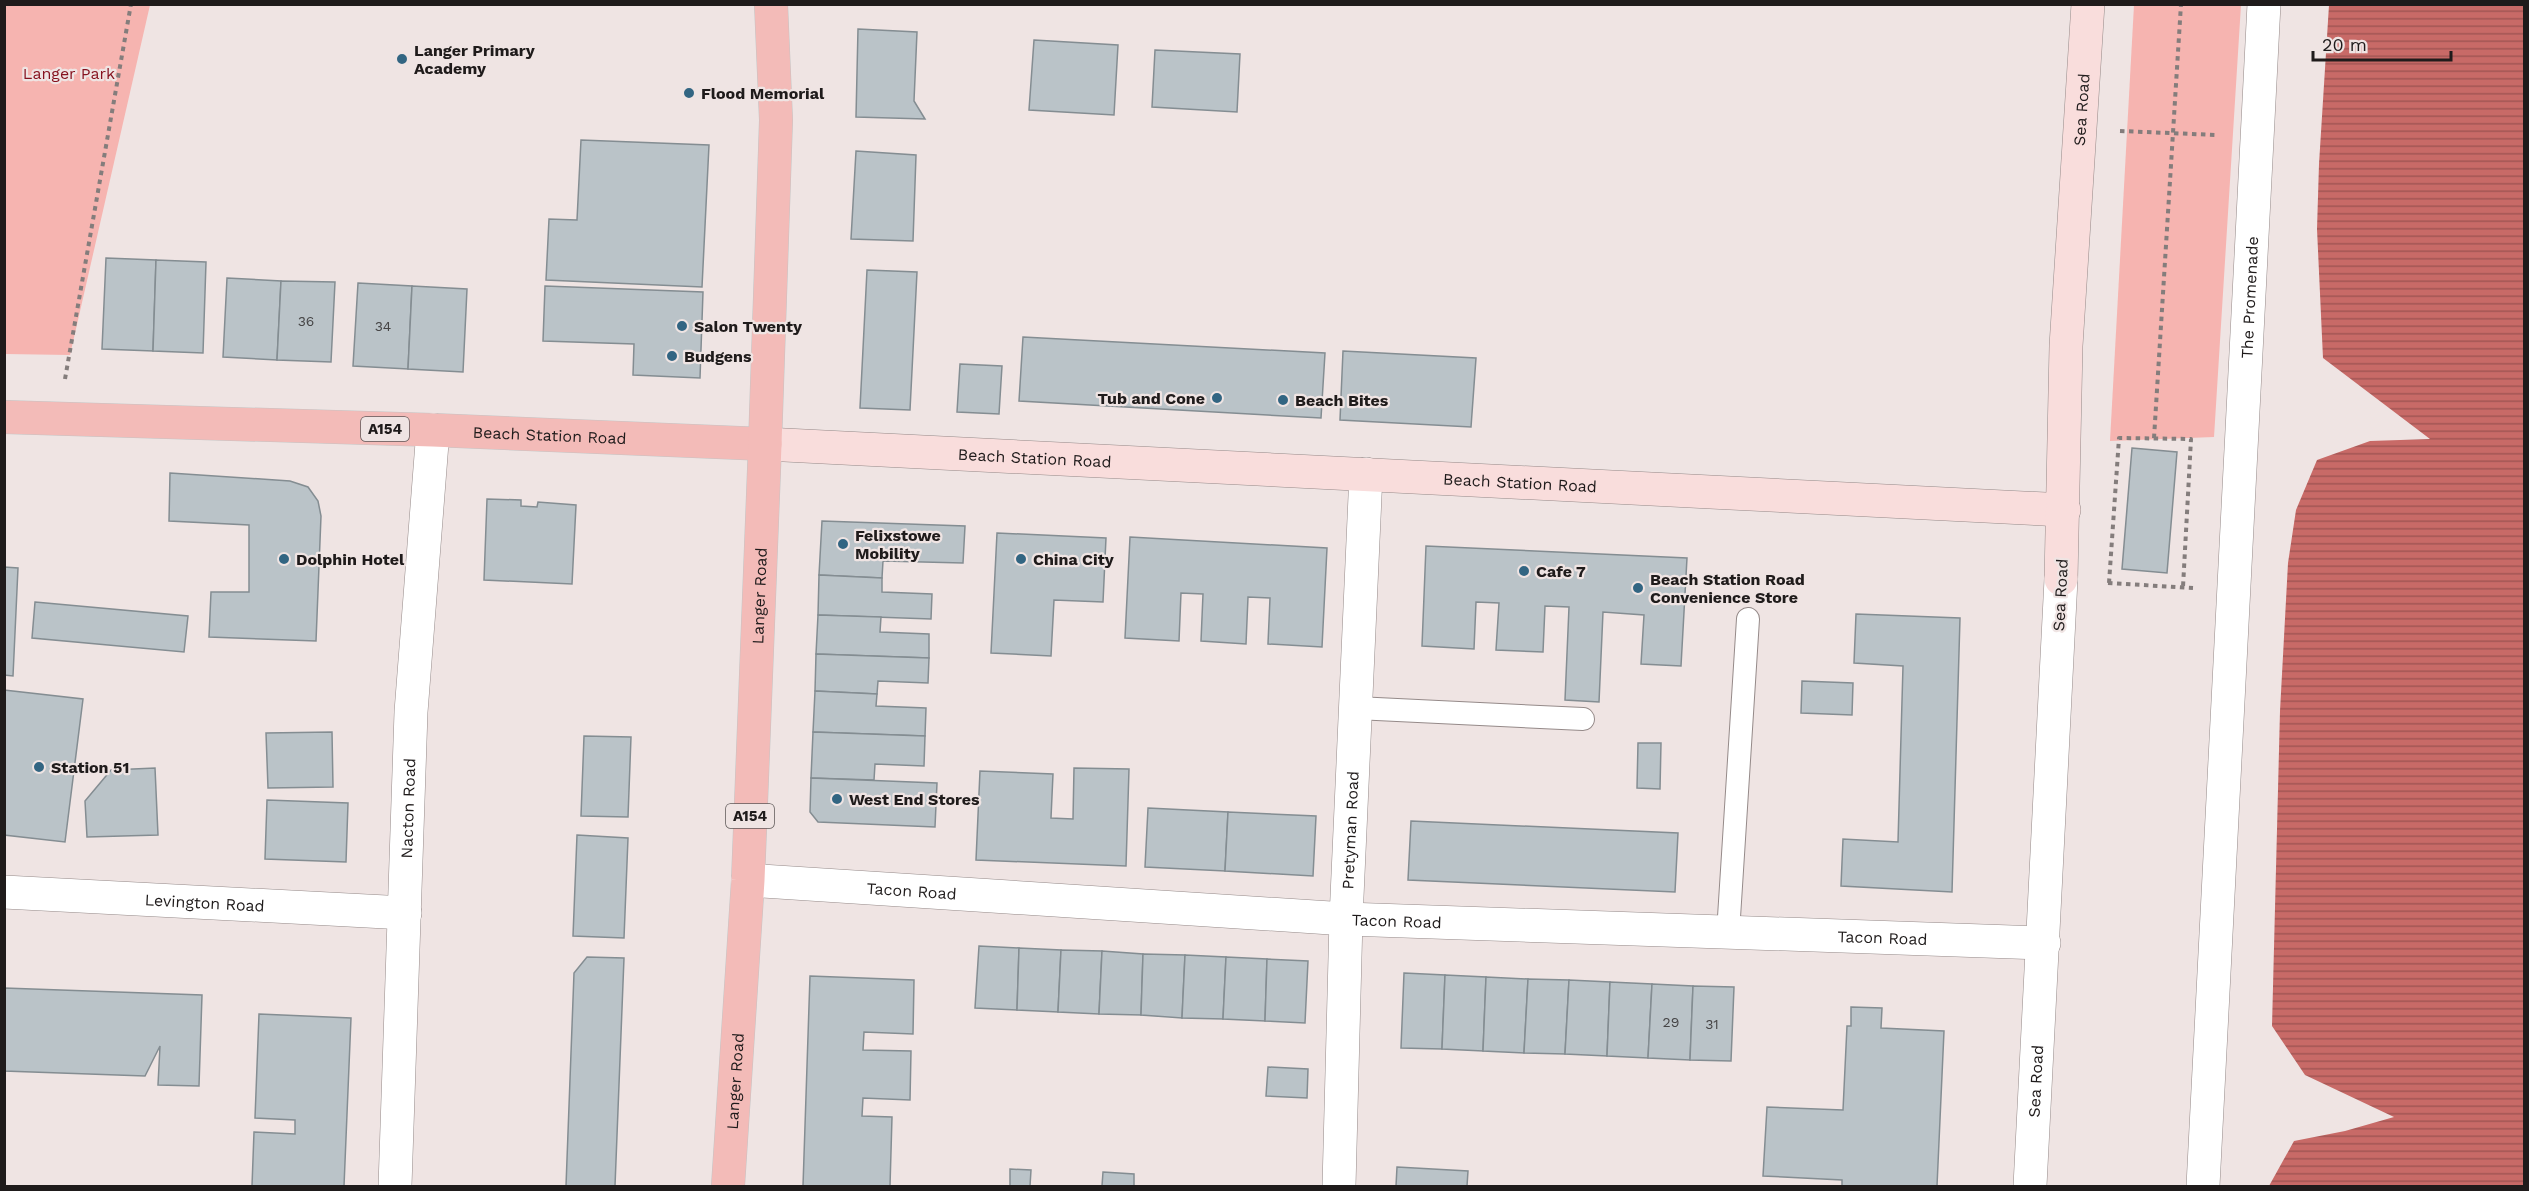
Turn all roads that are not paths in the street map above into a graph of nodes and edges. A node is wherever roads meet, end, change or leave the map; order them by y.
1 (771, 4) edge
2 (2088, 4) edge
3 (2264, 4) edge
4 (4, 417) edge
5 (433, 430) junction
6 (765, 444) junction
7 (1366, 474) junction
8 (2064, 510) junction
9 (1748, 619) dead end
10 (1356, 708) junction
11 (1582, 719) dead end
12 (748, 880) junction
13 (4, 892) edge
14 (405, 913) junction
15 (1346, 919) junction
16 (1728, 933) junction
17 (2044, 943) junction
18 (395, 1186) edge
19 (728, 1186) edge
20 (1339, 1186) edge
21 (2030, 1186) edge
22 (2203, 1186) edge

1 - 6 main road, Langer Road / A154
2 - 8 street, Sea Road
3 - 22 street, The Promenade
4 - 5 main road, Beach Station Road / A154
5 - 6 main road, Beach Station Road / A154
5 - 14 street, Nacton Road
6 - 7 street, Beach Station Road
6 - 12 main road, Langer Road / A154
7 - 8 street, Beach Station Road
7 - 10 street, Pretyman Road
8 - 17 street, Sea Road
9 - 16 lane
10 - 11 lane
10 - 15 street, Pretyman Road
12 - 15 street, Tacon Road
12 - 19 main road, Langer Road / A154
13 - 14 street, Levington Road
14 - 18 street, Nacton Road
15 - 16 street, Tacon Road
15 - 20 street, Pretyman Road
16 - 17 street, Tacon Road
17 - 21 street, Sea Road

